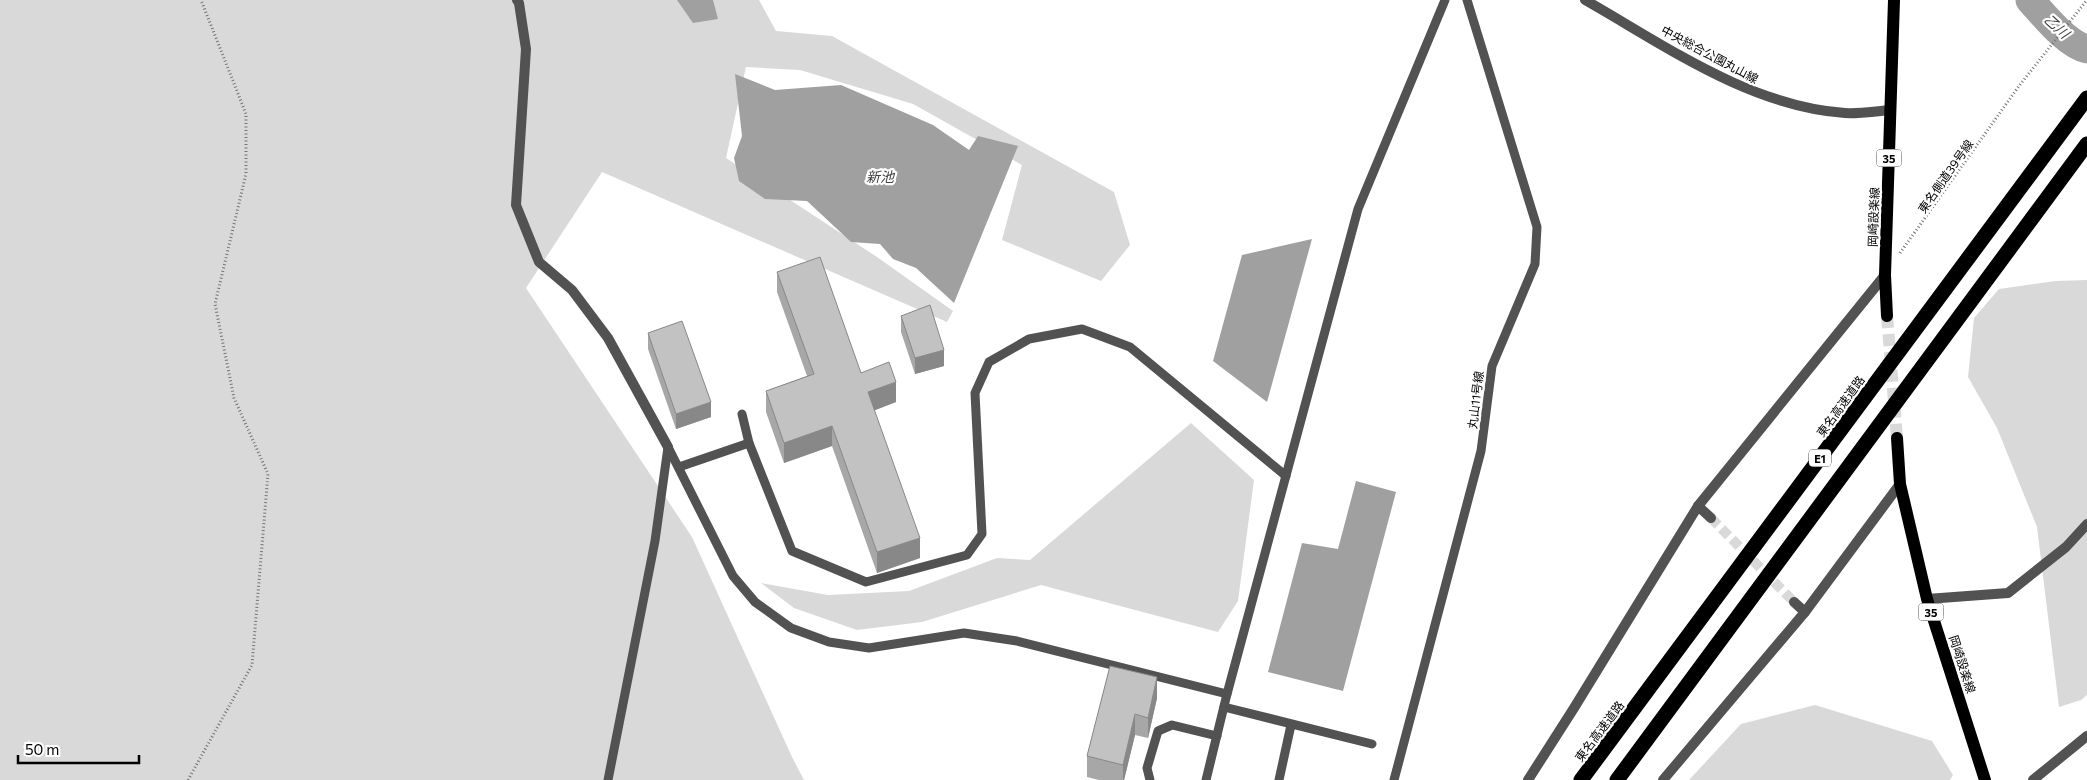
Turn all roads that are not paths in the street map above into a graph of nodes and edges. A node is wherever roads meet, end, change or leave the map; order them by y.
1 (517, 0) edge
2 (1445, 0) edge
3 (1467, 0) edge
4 (1585, 0) edge
5 (1894, 0) edge
6 (2087, 98) edge
7 (1891, 110) junction
8 (2083, 150) edge
9 (1884, 275) junction
10 (1887, 316) tunnel mouth
11 (742, 414) dead end
12 (1897, 438) tunnel mouth
13 (749, 442) junction
14 (668, 447) junction
15 (679, 467) junction
16 (1286, 476) junction
17 (1900, 484) junction
18 (1698, 506) junction
19 (1711, 518) tunnel mouth
20 (2087, 524) edge
21 (1927, 599) junction
22 (1794, 602) tunnel mouth
23 (1805, 612) junction
24 (1227, 694) junction
25 (1224, 708) junction
26 (1291, 726) junction
27 (1217, 736) junction
28 (2087, 736) edge
29 (1372, 744) dead end
30 (608, 780) edge
31 (1150, 780) edge
32 (1206, 780) edge
33 (1279, 780) edge
34 (1394, 780) edge
35 (1528, 780) edge
36 (1581, 780) edge
37 (1617, 780) edge
38 (1663, 780) edge
39 (1985, 780) edge
40 (2033, 780) edge

1 - 14 street
2 - 16 lane
3 - 34 lane, 丸山11号線
4 - 7 street, 中央総合公園丸山線
5 - 7 main road, 岡崎設楽線 / 35
6 - 36 highway, 東名高速道路 / E1
7 - 9 main road, 岡崎設楽線 / 35
8 - 37 highway, E1
9 - 10 main road, 岡崎設楽線 / 35
9 - 18 street
11 - 13 lane
12 - 17 main road, 岡崎設楽線 / 35
13 - 15 lane
13 - 16 lane
14 - 15 lane
14 - 30 lane
15 - 24 lane
16 - 24 lane
17 - 21 main road, 岡崎設楽線 / 35
17 - 23 street
18 - 19 street
18 - 35 street
20 - 21 street
21 - 39 main road, 岡崎設楽線 / 35
22 - 23 street
23 - 38 street
24 - 25 lane
25 - 26 lane
25 - 27 lane
26 - 29 lane
26 - 33 lane
27 - 31 lane
27 - 32 lane
28 - 40 street

